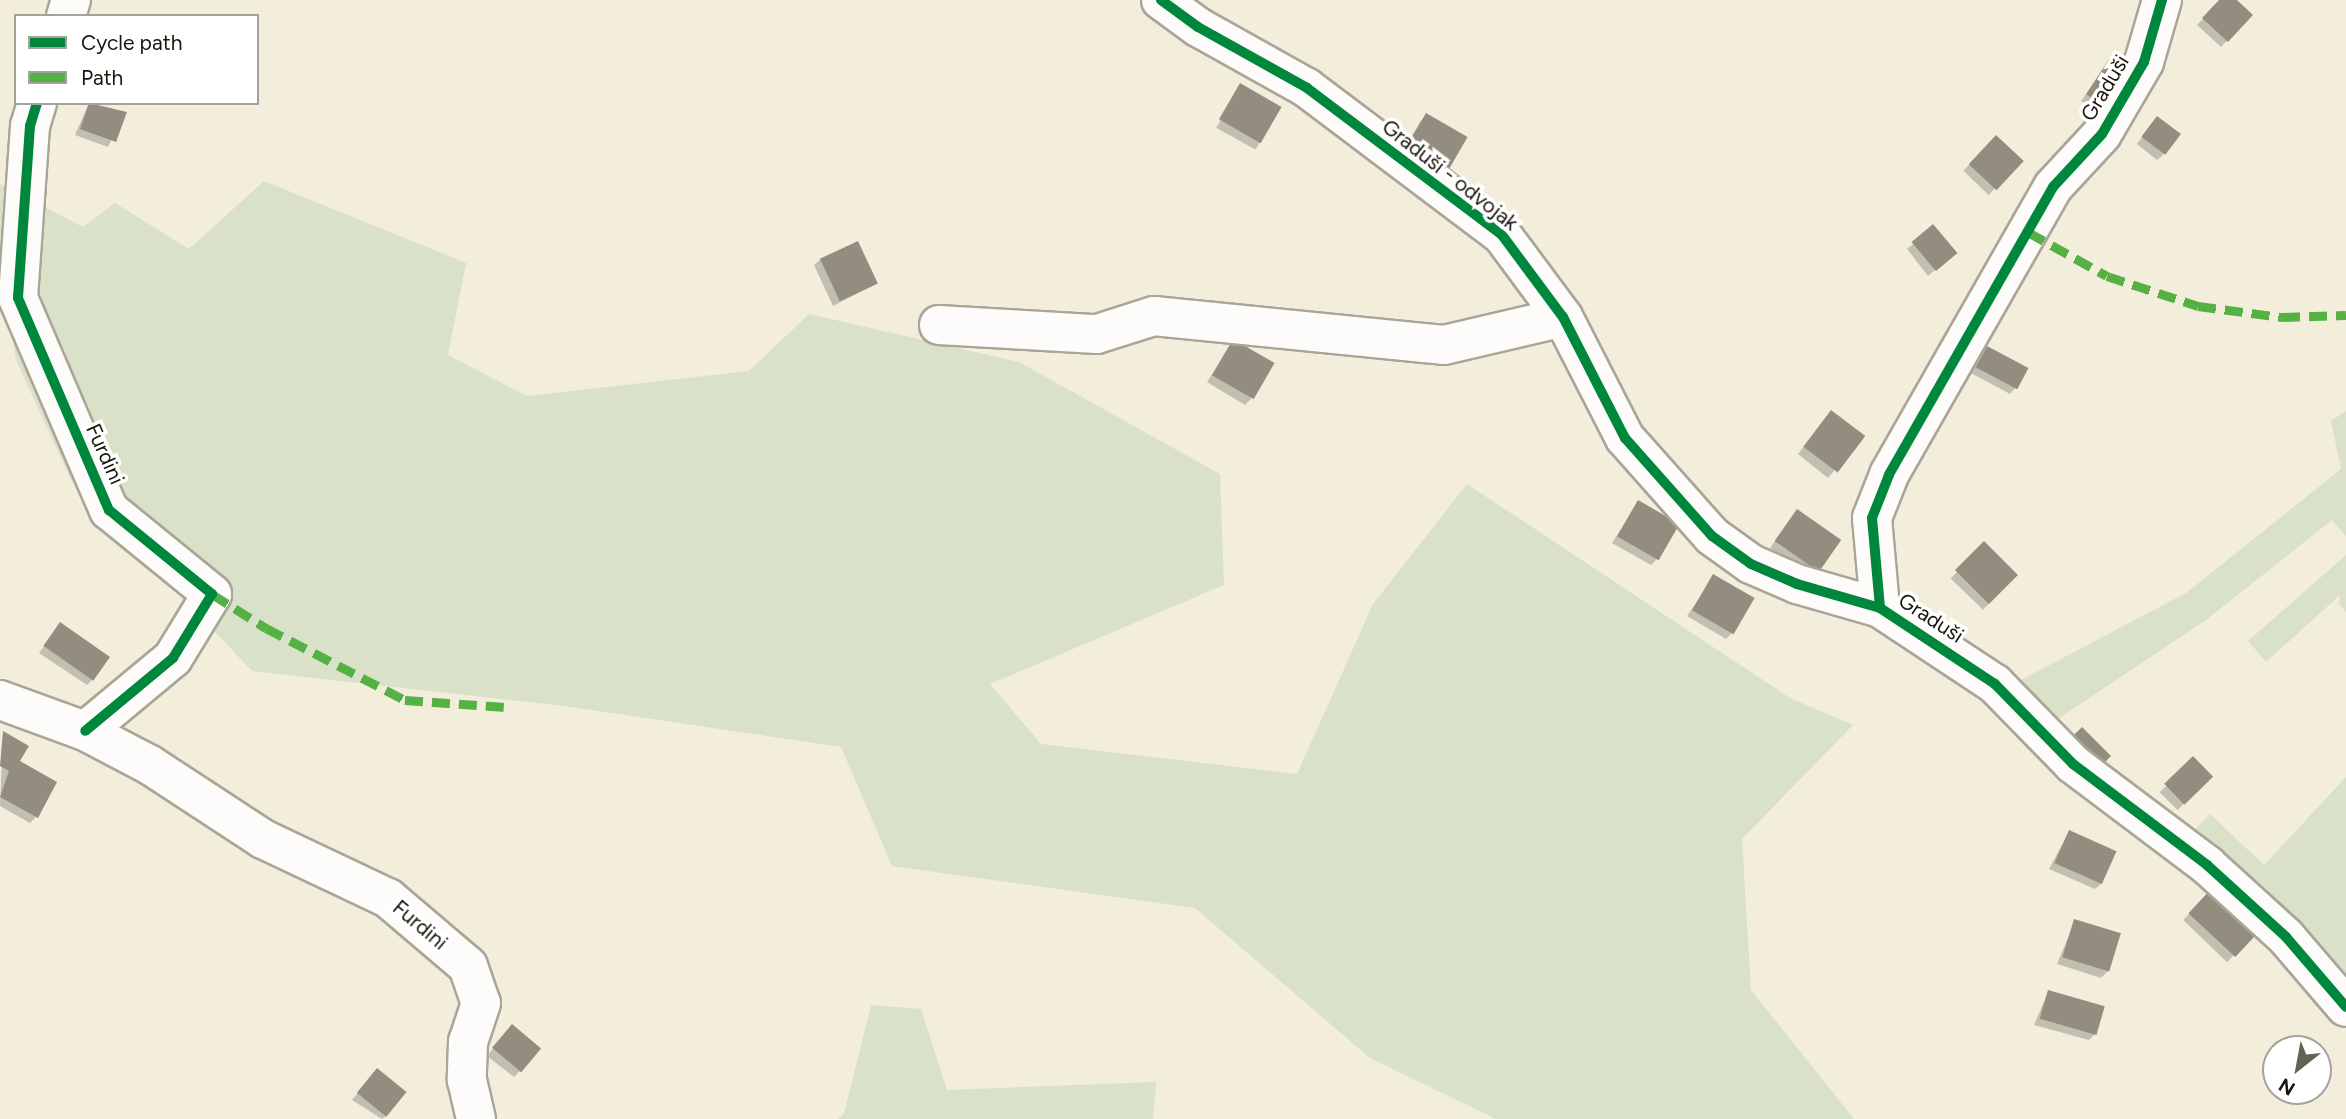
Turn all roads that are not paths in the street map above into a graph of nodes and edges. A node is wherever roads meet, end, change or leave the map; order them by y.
1 (1161, 0) edge
2 (2162, 0) edge
3 (36, 105) edge
4 (1563, 317) junction
5 (939, 325) dead end
6 (1880, 608) junction
7 (0, 700) edge
8 (85, 731) junction
9 (2346, 1007) edge
10 (477, 1119) edge

1 - 4 street, Graduši - odvojak
2 - 6 street, Graduši
3 - 8 street, Furdini
4 - 5 street
4 - 6 street, Graduši - odvojak
6 - 9 street, Graduši
7 - 8 street, Furdini
8 - 10 street, Furdini

